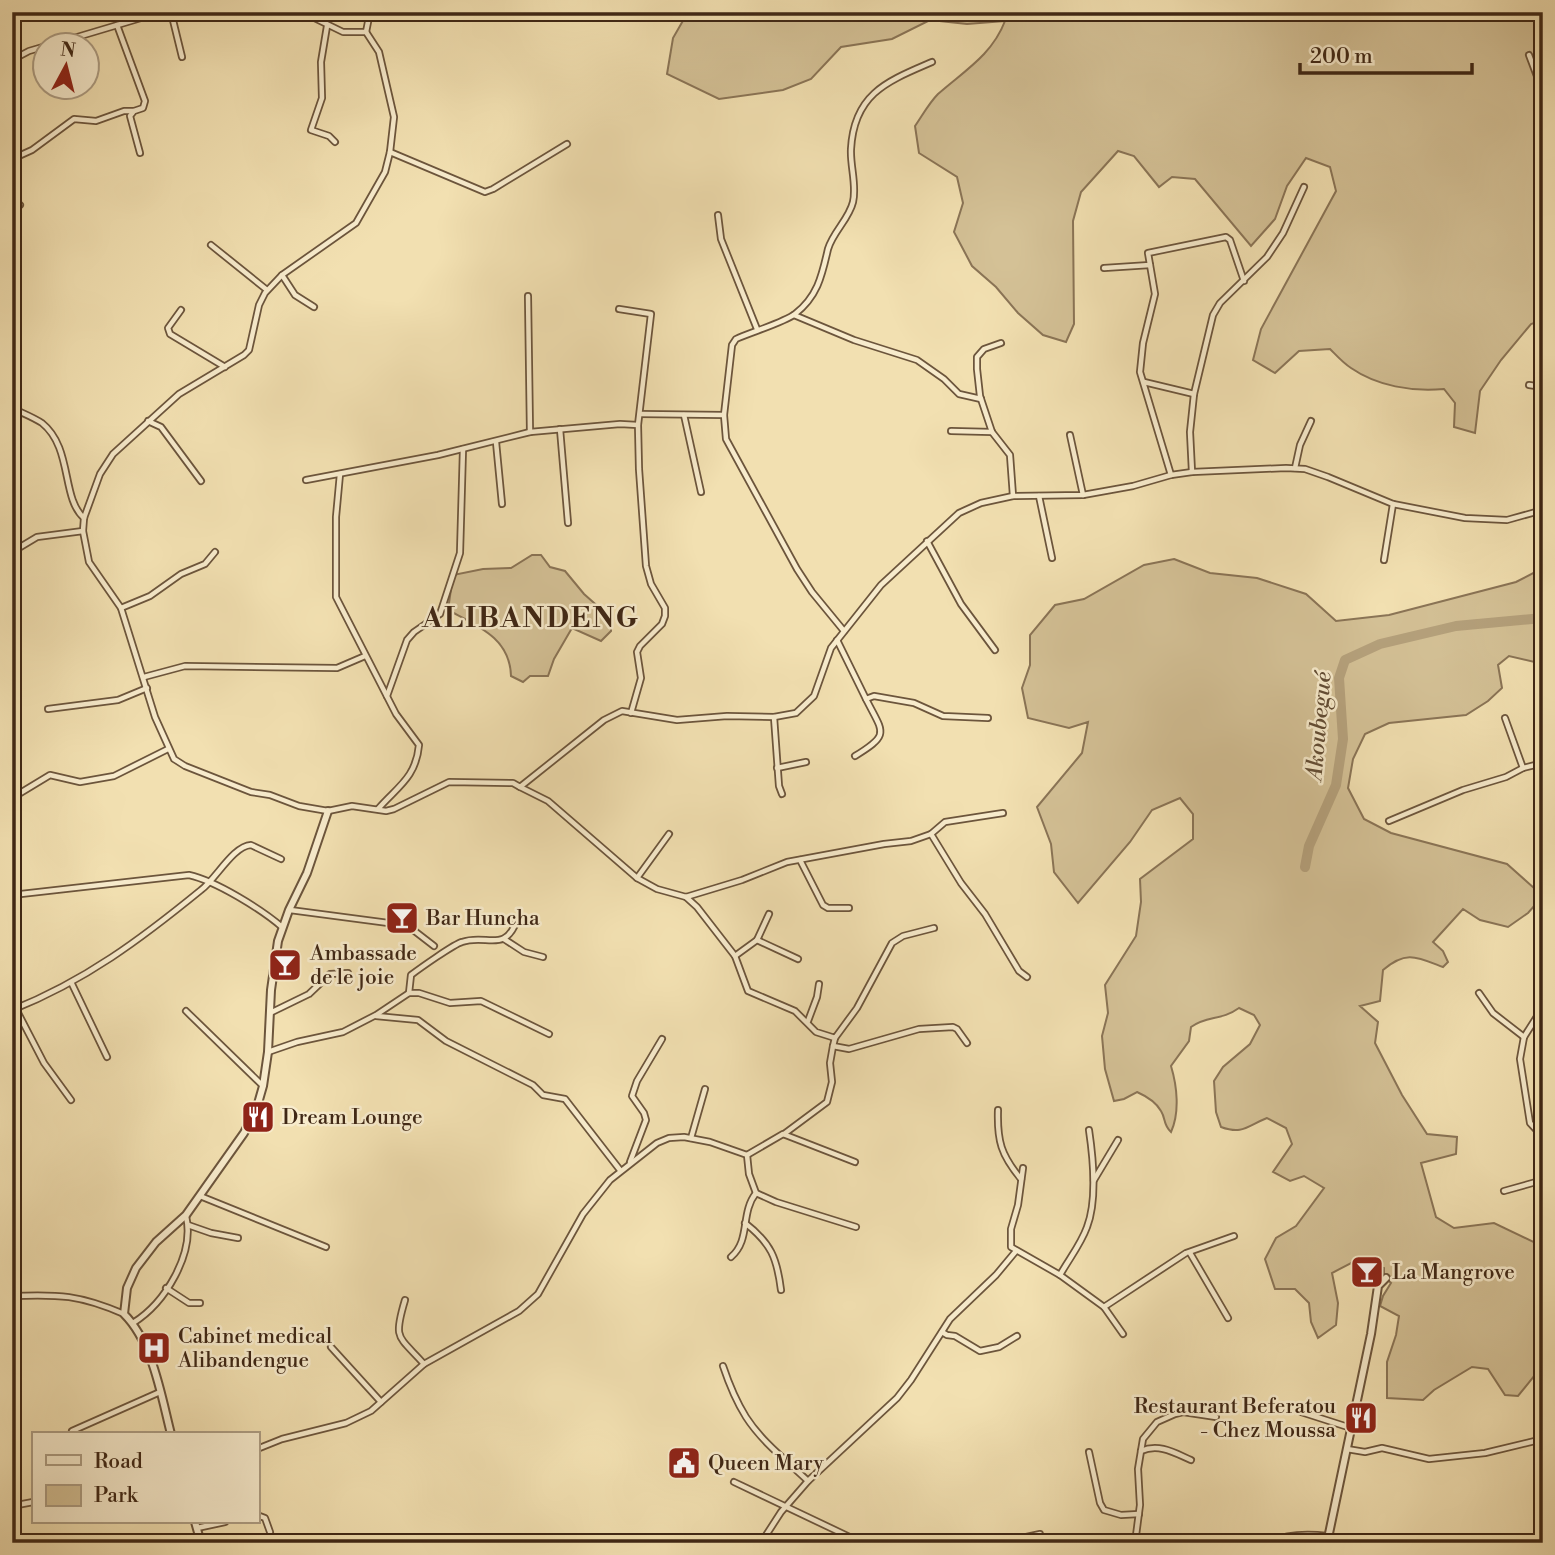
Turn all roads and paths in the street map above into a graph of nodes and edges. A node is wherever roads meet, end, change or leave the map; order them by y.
1 (161, 12) edge
2 (171, 12) edge
3 (302, 12) edge
4 (370, 12) edge
5 (117, 25) junction
6 (327, 26) junction
7 (93, 32) edge
8 (366, 32) junction
9 (32, 50) edge
10 (1529, 55) dead end
11 (182, 57) dead end
12 (12, 60) edge
13 (932, 62) dead end
14 (1543, 92) edge
15 (134, 111) junction
16 (335, 142) dead end
17 (567, 144) dead end
18 (390, 152) junction
19 (140, 153) dead end
20 (12, 159) edge
21 (1304, 187) dead end
22 (12, 198) edge
23 (20, 205) dead end
24 (718, 215) dead end
25 (211, 245) dead end
26 (1150, 265) junction
27 (1104, 268) dead end
28 (282, 275) junction
29 (1244, 281) junction
30 (267, 290) junction
31 (528, 296) dead end
32 (314, 307) dead end
33 (619, 309) dead end
34 (181, 310) dead end
35 (794, 315) junction
36 (757, 329) junction
37 (1001, 343) dead end
38 (226, 367) junction
39 (1144, 382) junction
40 (1529, 385) dead end
41 (1543, 387) edge
42 (1194, 394) junction
43 (981, 399) junction
44 (12, 408) edge
45 (640, 414) junction
46 (684, 415) junction
47 (724, 415) junction
48 (148, 421) junction
49 (1311, 421) dead end
50 (638, 425) junction
51 (560, 429) junction
52 (951, 431) dead end
53 (530, 432) junction
54 (992, 432) junction
55 (1070, 435) dead end
56 (496, 442) junction
57 (463, 449) junction
58 (1295, 468) junction
59 (1192, 472) junction
60 (340, 474) junction
61 (1171, 475) junction
62 (306, 480) dead end
63 (201, 481) dead end
64 (701, 492) dead end
65 (1083, 495) junction
66 (1013, 496) junction
67 (1039, 496) junction
68 (502, 504) dead end
69 (1393, 504) junction
70 (1543, 510) edge
71 (84, 518) junction
72 (568, 523) dead end
73 (83, 531) junction
74 (927, 541) junction
75 (12, 552) edge
76 (215, 552) dead end
77 (1052, 558) dead end
78 (1384, 560) dead end
79 (121, 608) junction
80 (844, 631) junction
81 (837, 639) junction
82 (995, 650) dead end
83 (365, 656) junction
84 (144, 677) junction
85 (146, 688) junction
86 (387, 697) junction
87 (866, 699) junction
88 (48, 709) dead end
89 (631, 713) junction
90 (774, 717) junction
91 (988, 718) dead end
92 (1505, 718) dead end
93 (168, 749) junction
94 (855, 756) dead end
95 (806, 762) dead end
96 (1543, 763) edge
97 (777, 768) junction
98 (1523, 768) junction
99 (520, 786) junction
100 (782, 794) dead end
101 (12, 798) edge
102 (378, 809) junction
103 (328, 811) junction
104 (1003, 813) dead end
105 (1389, 821) dead end
106 (669, 834) dead end
107 (931, 834) junction
108 (281, 859) dead end
109 (800, 860) junction
110 (637, 878) junction
111 (211, 883) junction
112 (12, 895) edge
113 (686, 897) junction
114 (849, 908) dead end
115 (289, 910) junction
116 (769, 914) dead end
117 (517, 920) dead end
118 (282, 927) junction
119 (934, 928) dead end
120 (504, 939) junction
121 (757, 940) junction
122 (434, 946) dead end
123 (735, 956) junction
124 (543, 957) dead end
125 (798, 959) dead end
126 (348, 973) dead end
127 (1027, 976) dead end
128 (72, 984) junction
129 (819, 984) dead end
130 (409, 993) junction
131 (1479, 993) dead end
132 (1543, 1007) edge
133 (14, 1010) edge
134 (186, 1011) dead end
135 (270, 1013) junction
136 (376, 1016) junction
137 (808, 1021) junction
138 (549, 1034) dead end
139 (1524, 1037) junction
140 (835, 1038) junction
141 (662, 1039) dead end
142 (967, 1043) dead end
143 (833, 1046) junction
144 (268, 1052) junction
145 (107, 1057) dead end
146 (263, 1086) junction
147 (705, 1089) dead end
148 (71, 1100) dead end
149 (998, 1110) dead end
150 (1089, 1129) dead end
151 (783, 1134) junction
152 (1543, 1137) edge
153 (691, 1138) junction
154 (1118, 1140) dead end
155 (747, 1154) junction
156 (855, 1162) dead end
157 (630, 1163) junction
158 (1023, 1168) dead end
159 (620, 1170) junction
160 (1021, 1180) junction
161 (1093, 1180) junction
162 (1543, 1180) edge
163 (1504, 1191) dead end
164 (756, 1193) junction
165 (200, 1196) junction
166 (186, 1215) junction
167 (745, 1223) junction
168 (188, 1225) junction
169 (856, 1227) dead end
170 (1234, 1236) dead end
171 (238, 1238) dead end
172 (326, 1247) dead end
173 (1016, 1251) junction
174 (1190, 1253) junction
175 (731, 1257) dead end
176 (1060, 1275) junction
177 (1386, 1278) dead end
178 (166, 1288) junction
179 (781, 1290) dead end
180 (12, 1296) edge
181 (405, 1300) dead end
182 (200, 1303) dead end
183 (1104, 1307) junction
184 (124, 1314) junction
185 (1228, 1318) dead end
186 (133, 1323) junction
187 (942, 1332) junction
188 (1123, 1334) dead end
189 (1017, 1336) dead end
190 (331, 1347) dead end
191 (424, 1364) junction
192 (723, 1366) dead end
193 (160, 1392) junction
194 (381, 1402) junction
195 (1301, 1412) dead end
196 (1216, 1417) dead end
197 (1351, 1428) junction
198 (72, 1431) dead end
199 (170, 1432) edge
200 (1543, 1439) edge
201 (1346, 1448) junction
202 (259, 1449) edge
203 (1140, 1451) junction
204 (1089, 1452) dead end
205 (1191, 1460) dead end
206 (808, 1481) junction
207 (734, 1482) dead end
208 (32, 1502) edge
209 (12, 1506) edge
210 (784, 1508) junction
211 (1139, 1514) junction
212 (259, 1516) edge
213 (196, 1525) edge
214 (270, 1532) dead end
215 (1040, 1534) dead end
216 (1327, 1539) edge
217 (856, 1540) dead end
218 (201, 1543) edge
219 (761, 1543) edge
220 (1015, 1543) edge
221 (1135, 1543) edge
222 (1268, 1543) edge

1 - 5 street
2 - 11 street
3 - 6 street
4 - 8 street
5 - 7 street
5 - 15 street
6 - 8 street
6 - 16 street
8 - 18 street
9 - 12 street
10 - 14 street
13 - 35 street
15 - 19 street
15 - 20 street
17 - 18 street
18 - 28 street
21 - 29 street
22 - 23 street
24 - 36 street
25 - 30 street
26 - 27 street
26 - 29 street
26 - 39 street
28 - 30 street
28 - 32 street
29 - 42 street
30 - 38 street
31 - 53 street
33 - 45 street
34 - 38 street
35 - 36 street
35 - 43 street
36 - 47 street
37 - 43 street
38 - 48 street
39 - 42 street
39 - 61 street
40 - 41 street
42 - 59 street
43 - 54 street
44 - 71 street
45 - 46 street
45 - 50 street
46 - 47 street
46 - 64 street
47 - 80 street
48 - 63 street
48 - 71 street
49 - 58 street
50 - 51 street
50 - 89 street
51 - 53 street
51 - 72 street
52 - 54 street
53 - 56 street
54 - 66 street
55 - 65 street
56 - 57 street
56 - 68 street
57 - 60 street
57 - 86 street
58 - 59 street
58 - 69 street
59 - 61 street
60 - 62 street
60 - 83 street
61 - 65 street
65 - 67 street
66 - 67 street
66 - 74 street
67 - 77 street
69 - 70 street
69 - 78 street
71 - 73 street
73 - 75 street
73 - 79 street
74 - 80 street
74 - 82 street
76 - 79 street
79 - 84 street
80 - 81 street
81 - 87 street
81 - 90 street
83 - 84 street
83 - 86 street
84 - 85 street
85 - 88 street
85 - 93 street
86 - 102 street
87 - 91 street
87 - 94 street
89 - 90 street
89 - 99 street
90 - 97 street
92 - 98 street
93 - 101 street
93 - 103 street
95 - 97 street
96 - 98 street
97 - 100 street
98 - 105 street
99 - 102 street
99 - 110 street
102 - 103 street
103 - 115 street
104 - 107 street
106 - 110 street
107 - 109 street
107 - 127 street
108 - 111 street
109 - 113 street
109 - 114 street
110 - 113 street
111 - 112 street
111 - 118 street
111 - 128 street
113 - 123 street
115 - 118 street
115 - 122 street
116 - 121 street
117 - 120 street
118 - 135 street
119 - 140 street
120 - 124 street
120 - 130 street
121 - 123 street
121 - 125 street
123 - 137 street
126 - 135 street
128 - 133 street
128 - 145 street
129 - 137 street
130 - 136 street
130 - 138 street
131 - 139 street
132 - 139 street
133 - 148 street
134 - 146 street
135 - 144 street
136 - 144 street
136 - 159 street
137 - 140 street
139 - 152 street
140 - 143 street
141 - 157 street
142 - 143 street
143 - 151 street
144 - 146 street
146 - 165 street
147 - 153 street
149 - 160 street
150 - 161 street
151 - 155 street
151 - 156 street
153 - 155 street
153 - 157 street
154 - 161 street
155 - 164 street
157 - 159 street
158 - 160 street
159 - 191 street
160 - 173 street
161 - 176 street
162 - 163 street
164 - 167 street
164 - 169 street
165 - 166 street
165 - 172 street
166 - 168 street
166 - 184 street
167 - 175 street
167 - 179 street
168 - 171 street
168 - 178 street
170 - 174 street
173 - 176 street
173 - 187 street
174 - 183 street
174 - 185 street
176 - 183 street
177 - 197 street
178 - 182 street
178 - 186 street
180 - 184 street
181 - 191 street
183 - 188 street
184 - 186 street
186 - 193 street
187 - 189 street
187 - 206 street
190 - 194 street
191 - 194 street
192 - 206 street
193 - 198 street
193 - 199 street
194 - 202 street
195 - 197 street
196 - 203 street
197 - 201 street
200 - 201 street
201 - 216 street
203 - 205 street
203 - 211 street
204 - 211 street
206 - 210 street
207 - 210 street
208 - 209 street
210 - 217 street
210 - 219 street
211 - 221 street
212 - 214 street
213 - 218 street
215 - 220 street
216 - 222 street

